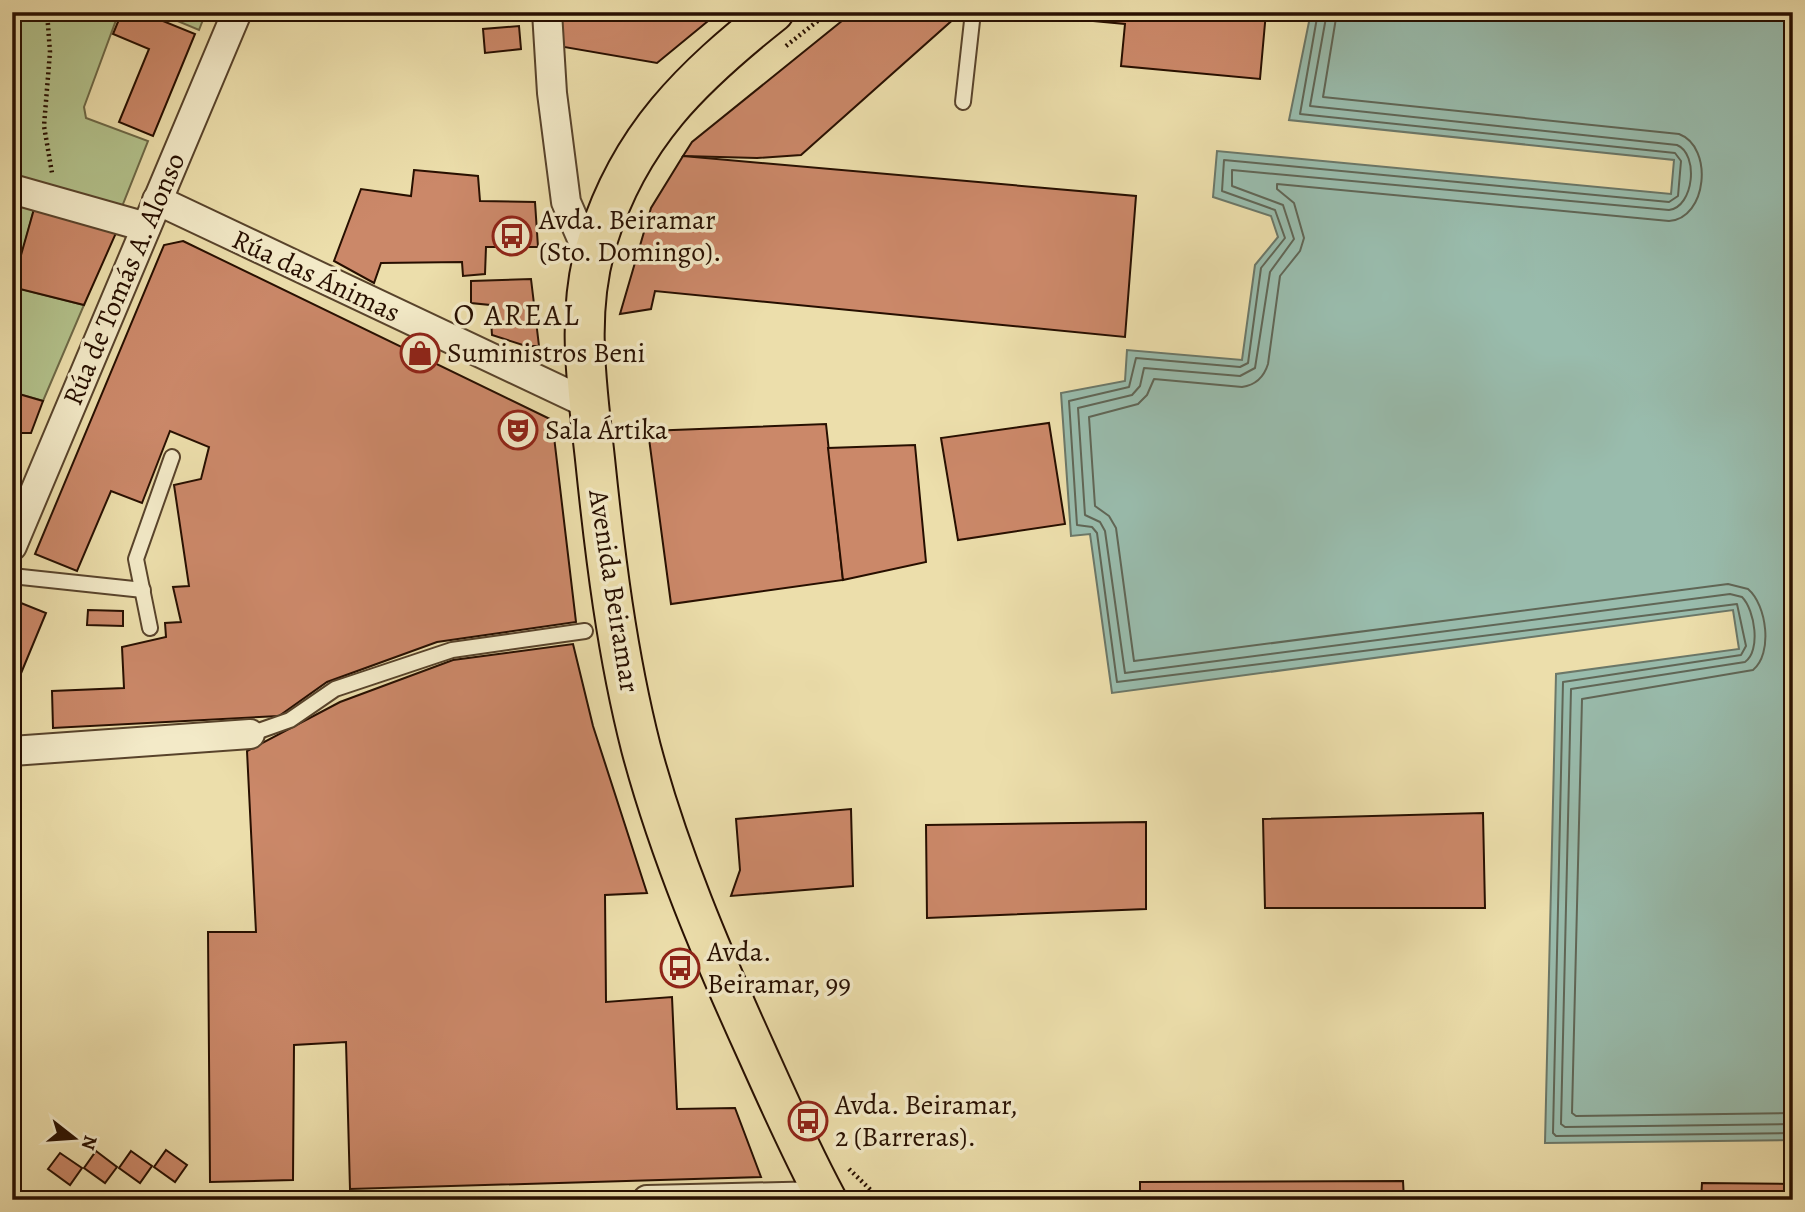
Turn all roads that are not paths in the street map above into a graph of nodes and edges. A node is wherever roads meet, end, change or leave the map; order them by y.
1 (237, 12) edge
2 (547, 12) edge
3 (774, 12) edge
4 (973, 12) edge
5 (963, 102) dead end
6 (12, 189) edge
7 (157, 200) junction
8 (146, 227) junction
9 (592, 262) junction
10 (589, 404) junction
11 (172, 457) dead end
12 (21, 499) edge
13 (12, 546) edge
14 (12, 576) edge
15 (143, 590) junction
16 (150, 628) dead end
17 (585, 631) dead end
18 (250, 734) joint
19 (12, 751) edge
20 (834, 1189) edge
21 (647, 1200) edge

1 - 7 street, Rúa de Tomás A. Alonso
2 - 9 street
3 - 9 main road, Avenida Beiramar
4 - 5 lane
6 - 8 street
7 - 8 street, Rúa de Tomás A. Alonso
7 - 10 street, Rúa das Ánimas
8 - 12 street, Rúa de Tomás A. Alonso
9 - 10 main road, Avenida Beiramar
10 - 20 main road, Avenida Beiramar
11 - 15 lane
12 - 13 street, Rúa de Tomás A. Alonso
14 - 15 lane
15 - 16 lane
17 - 18 lane
18 - 19 street
20 - 21 street

